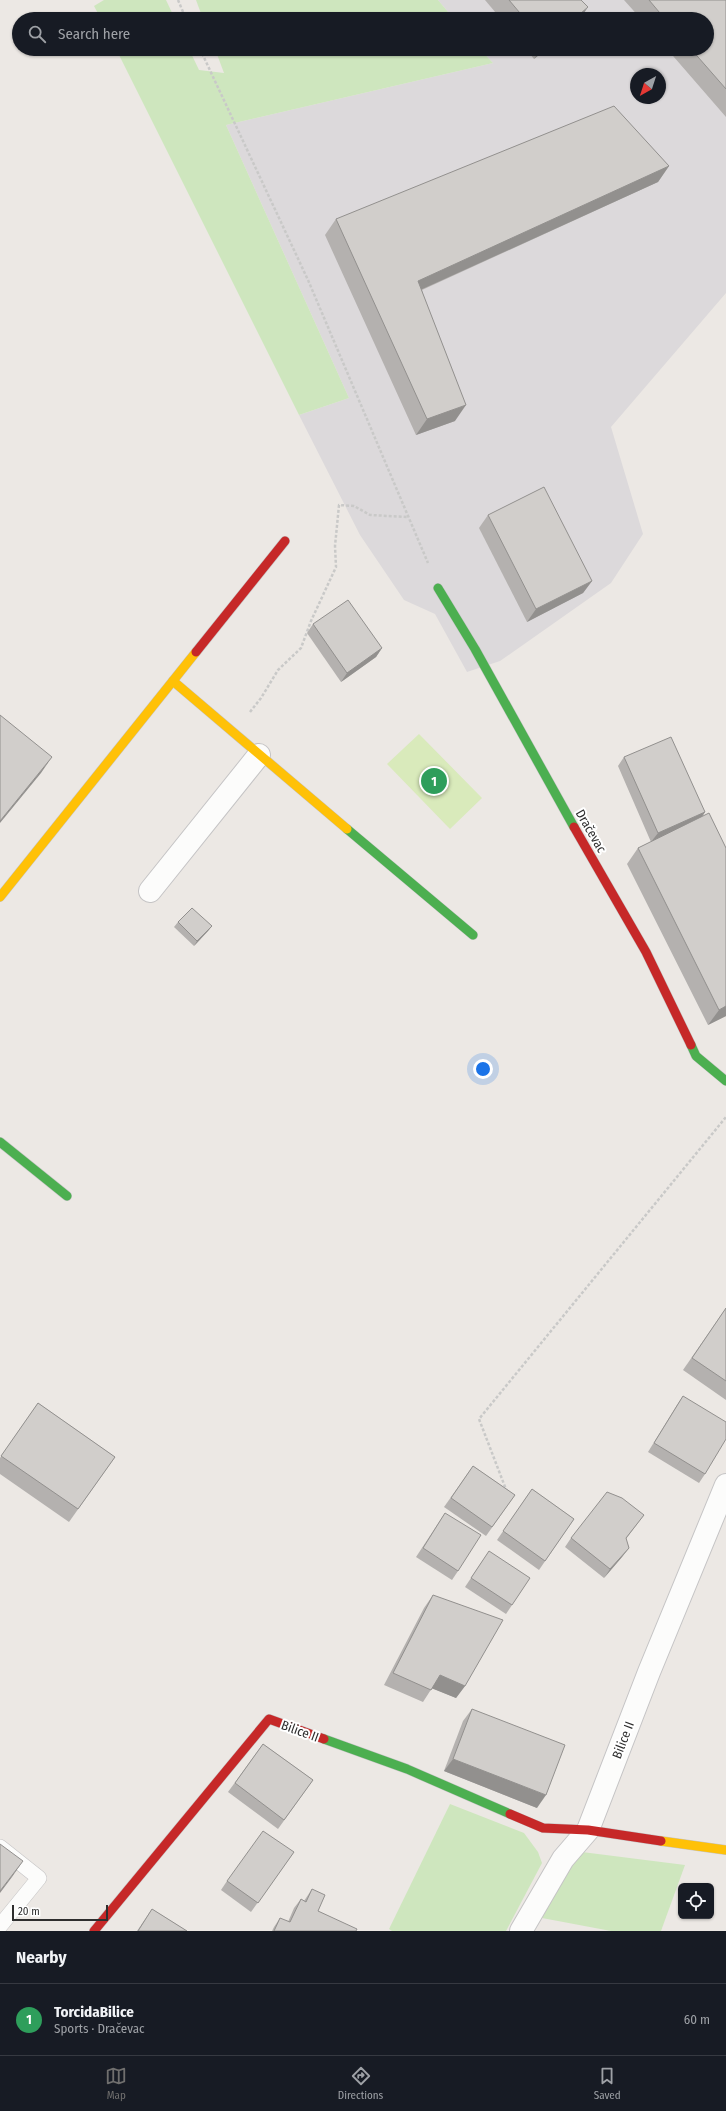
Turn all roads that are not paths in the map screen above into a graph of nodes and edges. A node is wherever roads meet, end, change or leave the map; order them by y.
1 (285, 541) dead end
2 (438, 588) road end
3 (173, 681) junction
4 (259, 755) junction
5 (150, 891) dead end
6 (0, 897) edge
7 (473, 935) dead end
8 (726, 1081) edge
9 (0, 1142) edge
10 (67, 1196) dead end
11 (726, 1485) edge
12 (588, 1830) junction
13 (0, 1847) edge
14 (726, 1850) edge
15 (0, 1926) edge
16 (94, 1931) edge
17 (521, 1931) edge

1 - 3 street
2 - 8 street, Dračevac
3 - 4 street
3 - 6 street
4 - 5 street
4 - 7 street
9 - 10 street
11 - 12 street, Bilice II
12 - 14 street, Bilice II
12 - 16 street, Bilice II
12 - 17 street, Bilice II
13 - 15 lane

